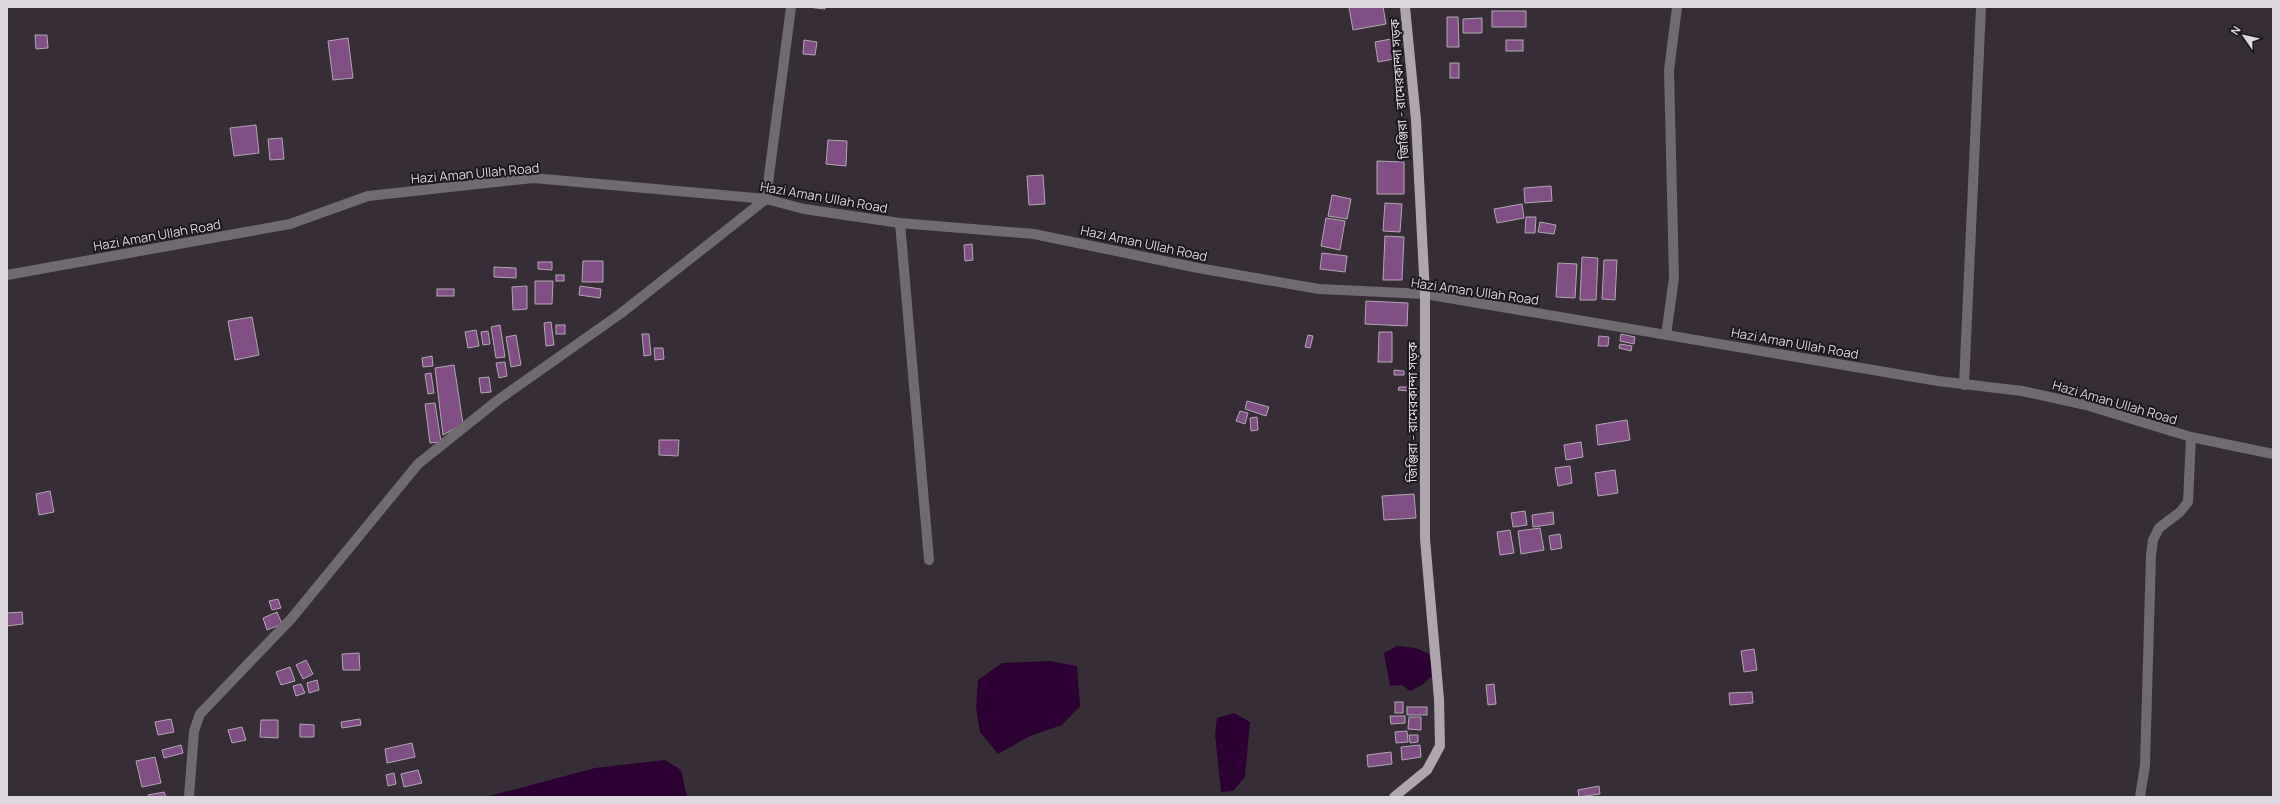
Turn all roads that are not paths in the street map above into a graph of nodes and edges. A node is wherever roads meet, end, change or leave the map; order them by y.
1 (791, 7) edge
2 (1405, 7) edge
3 (1676, 7) edge
4 (1981, 7) edge
5 (766, 199) junction
6 (900, 223) junction
7 (7, 275) edge
8 (1425, 294) junction
9 (1666, 334) junction
10 (1964, 385) junction
11 (2191, 437) junction
12 (2273, 454) edge
13 (929, 560) dead end
14 (189, 797) edge
15 (1394, 797) edge
16 (2140, 797) edge

1 - 5 street
2 - 8 main road, জিঞ্জিরা - রামেরকান্দা সড়ক
3 - 9 street
4 - 10 street
5 - 6 street, Hazi Aman Ullah Road
5 - 7 street, Hazi Aman Ullah Road
5 - 14 street
6 - 8 street, Hazi Aman Ullah Road
6 - 13 street
8 - 9 street, Hazi Aman Ullah Road
8 - 15 main road, জিঞ্জিরা - রামেরকান্দা সড়ক
9 - 10 street, Hazi Aman Ullah Road
10 - 11 street, Hazi Aman Ullah Road
11 - 12 street, Hazi Aman Ullah Road
11 - 16 street

